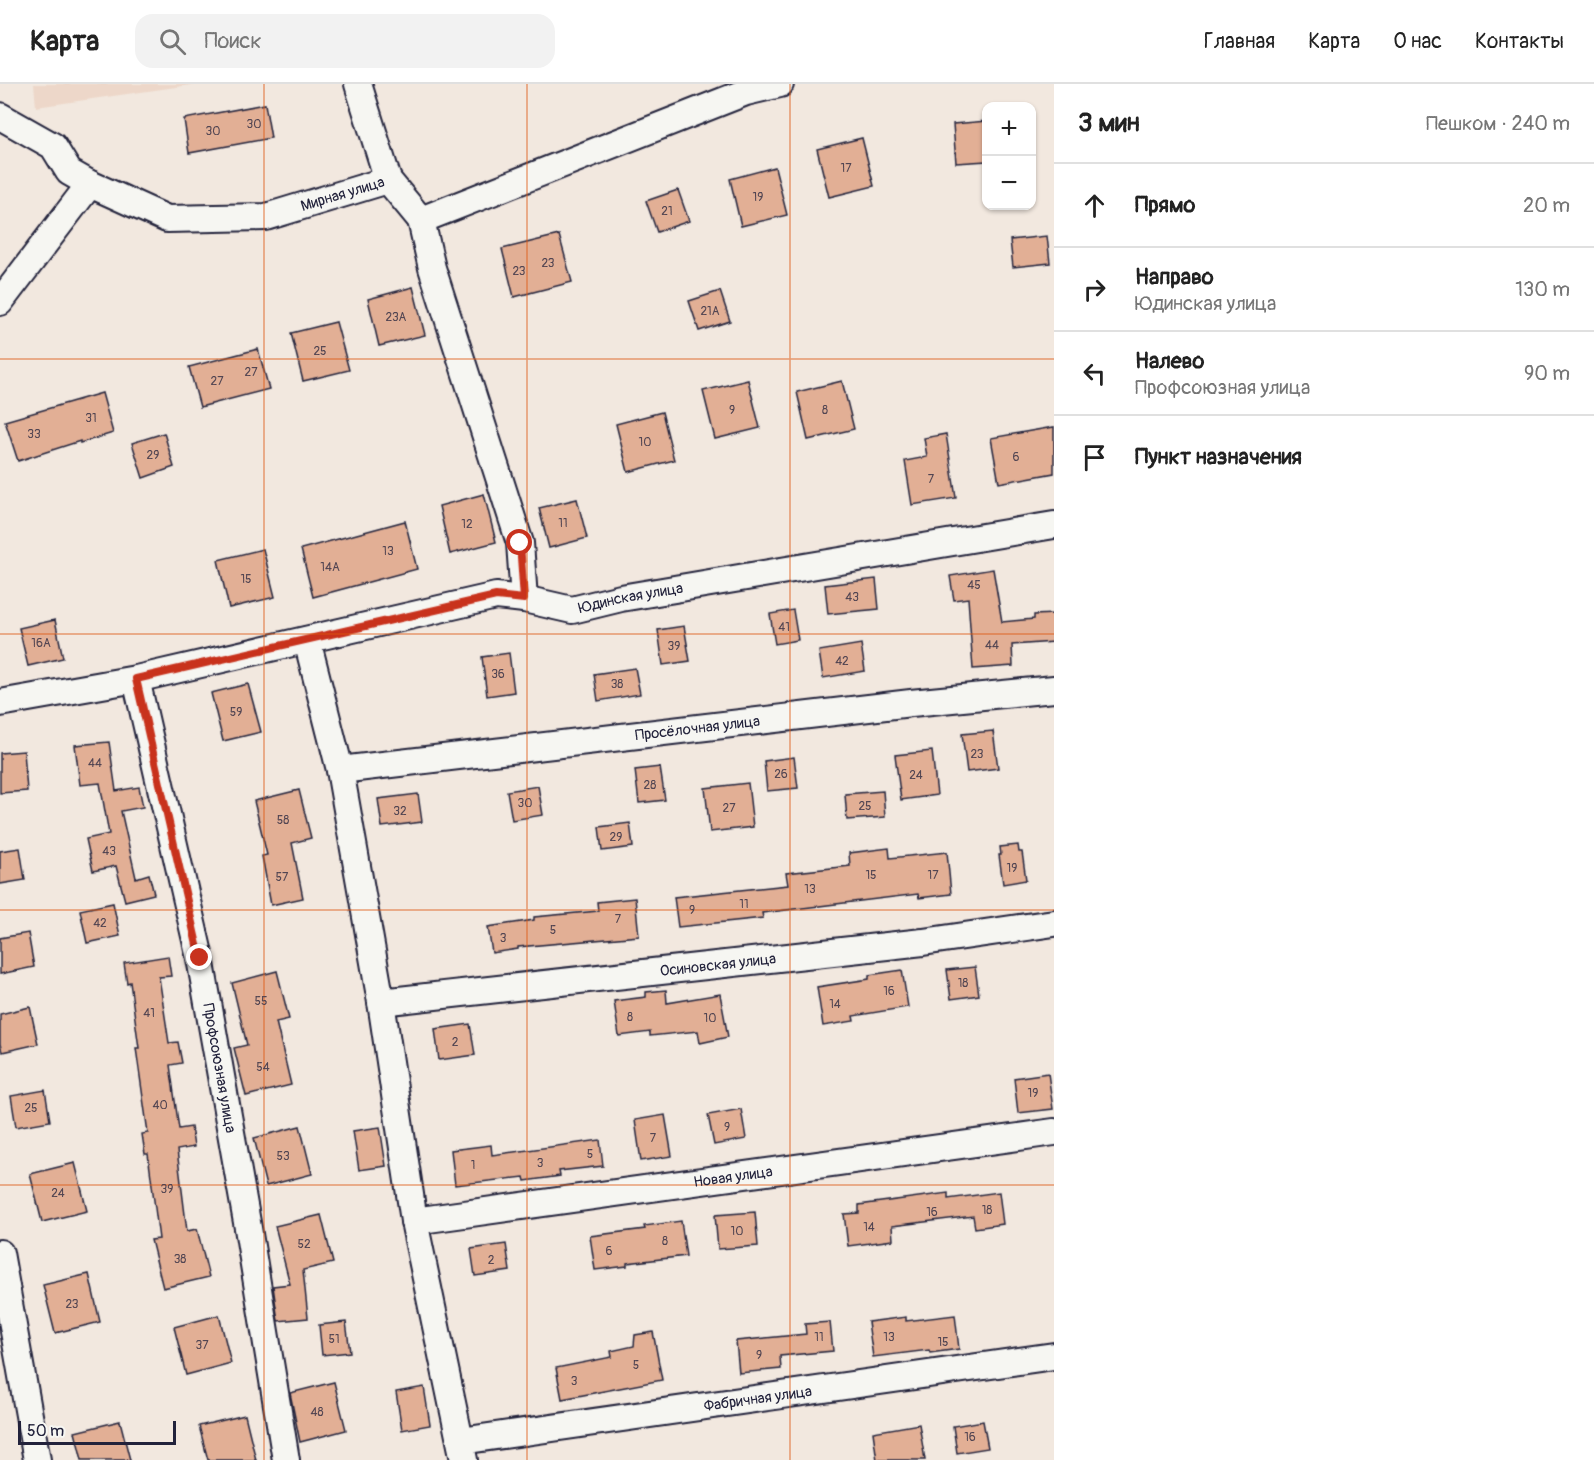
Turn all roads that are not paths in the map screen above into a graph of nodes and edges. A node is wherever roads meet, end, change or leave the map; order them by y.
1 (358, 84) edge
2 (780, 84) edge
3 (0, 116) edge
4 (388, 180) junction
5 (90, 184) junction
6 (421, 220) junction
7 (0, 302) edge
8 (1054, 525) edge
9 (524, 599) junction
10 (307, 640) junction
11 (136, 679) junction
12 (1054, 689) edge
13 (0, 703) edge
14 (340, 770) junction
15 (1054, 923) edge
16 (381, 1002) junction
17 (1054, 1132) edge
18 (414, 1221) junction
19 (0, 1253) edge
20 (1054, 1356) edge
21 (463, 1450) edge
22 (37, 1460) edge
23 (286, 1460) edge

1 - 4 street
2 - 6 street
3 - 5 street, Мирная улица
4 - 5 street, Мирная улица
4 - 6 street, Мирная улица
5 - 7 street
6 - 9 street
8 - 9 street, Юдинская улица
9 - 10 street, Юдинская улица
10 - 11 street, Юдинская улица
10 - 14 street
11 - 13 street, Юдинская улица
11 - 23 street, Профсоюзная улица
12 - 14 street, Просёлочная улица
14 - 16 street
15 - 16 street, Осиновская улица
16 - 18 street
17 - 18 street, Новая улица
18 - 21 street
19 - 22 street
20 - 21 street, Фабричная улица

